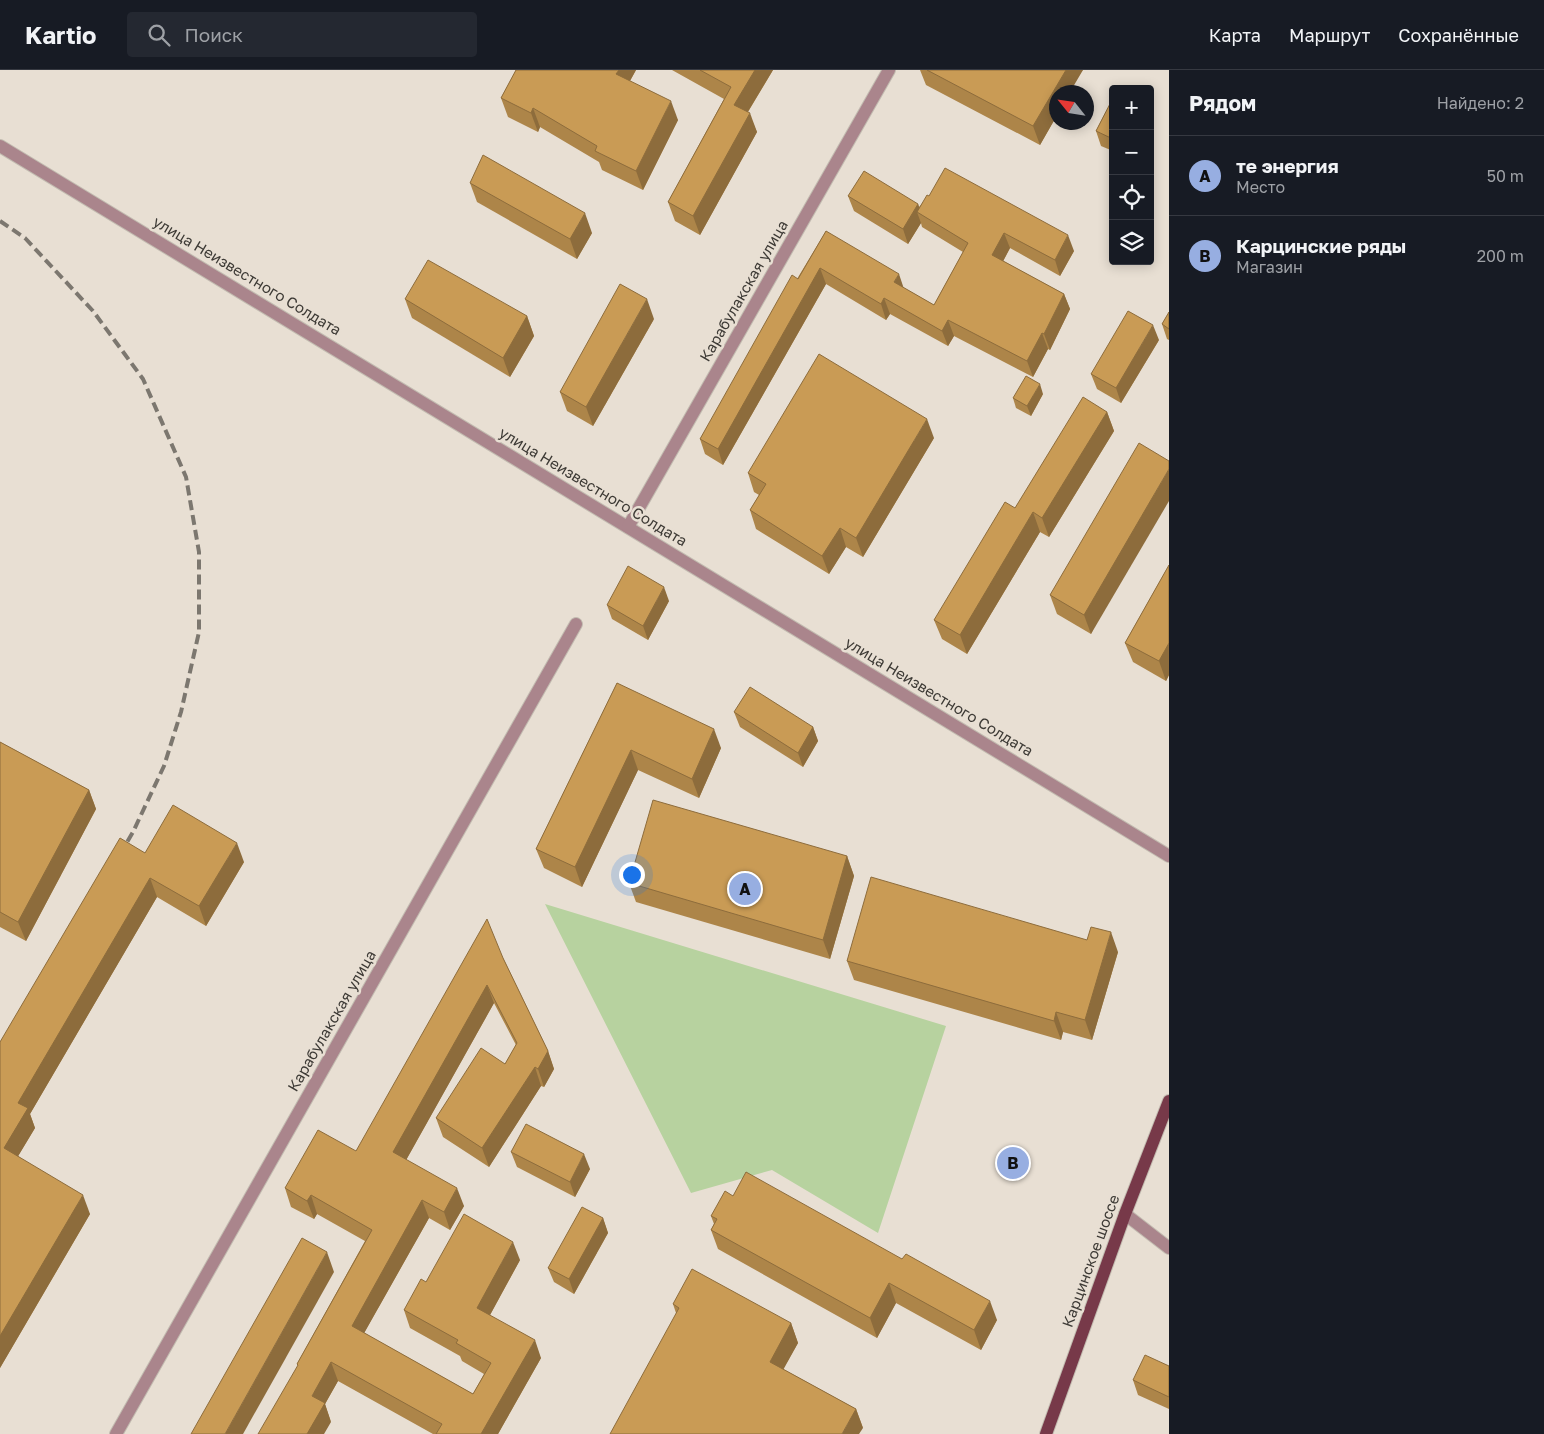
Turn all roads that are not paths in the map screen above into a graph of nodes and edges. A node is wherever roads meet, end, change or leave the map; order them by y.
1 (889, 70) edge
2 (0, 146) edge
3 (628, 527) junction
4 (576, 624) dead end
5 (1169, 856) edge
6 (1169, 1100) edge
7 (1125, 1214) junction
8 (1169, 1248) edge
9 (116, 1434) edge
10 (1046, 1434) edge

1 - 3 street, Карабулакская улица
2 - 3 street, улица Неизвестного Солдата
3 - 5 street, улица Неизвестного Солдата
4 - 9 street, Карабулакская улица
6 - 7 main road, Карцинское шоссе
7 - 8 street
7 - 10 main road, Карцинское шоссе

